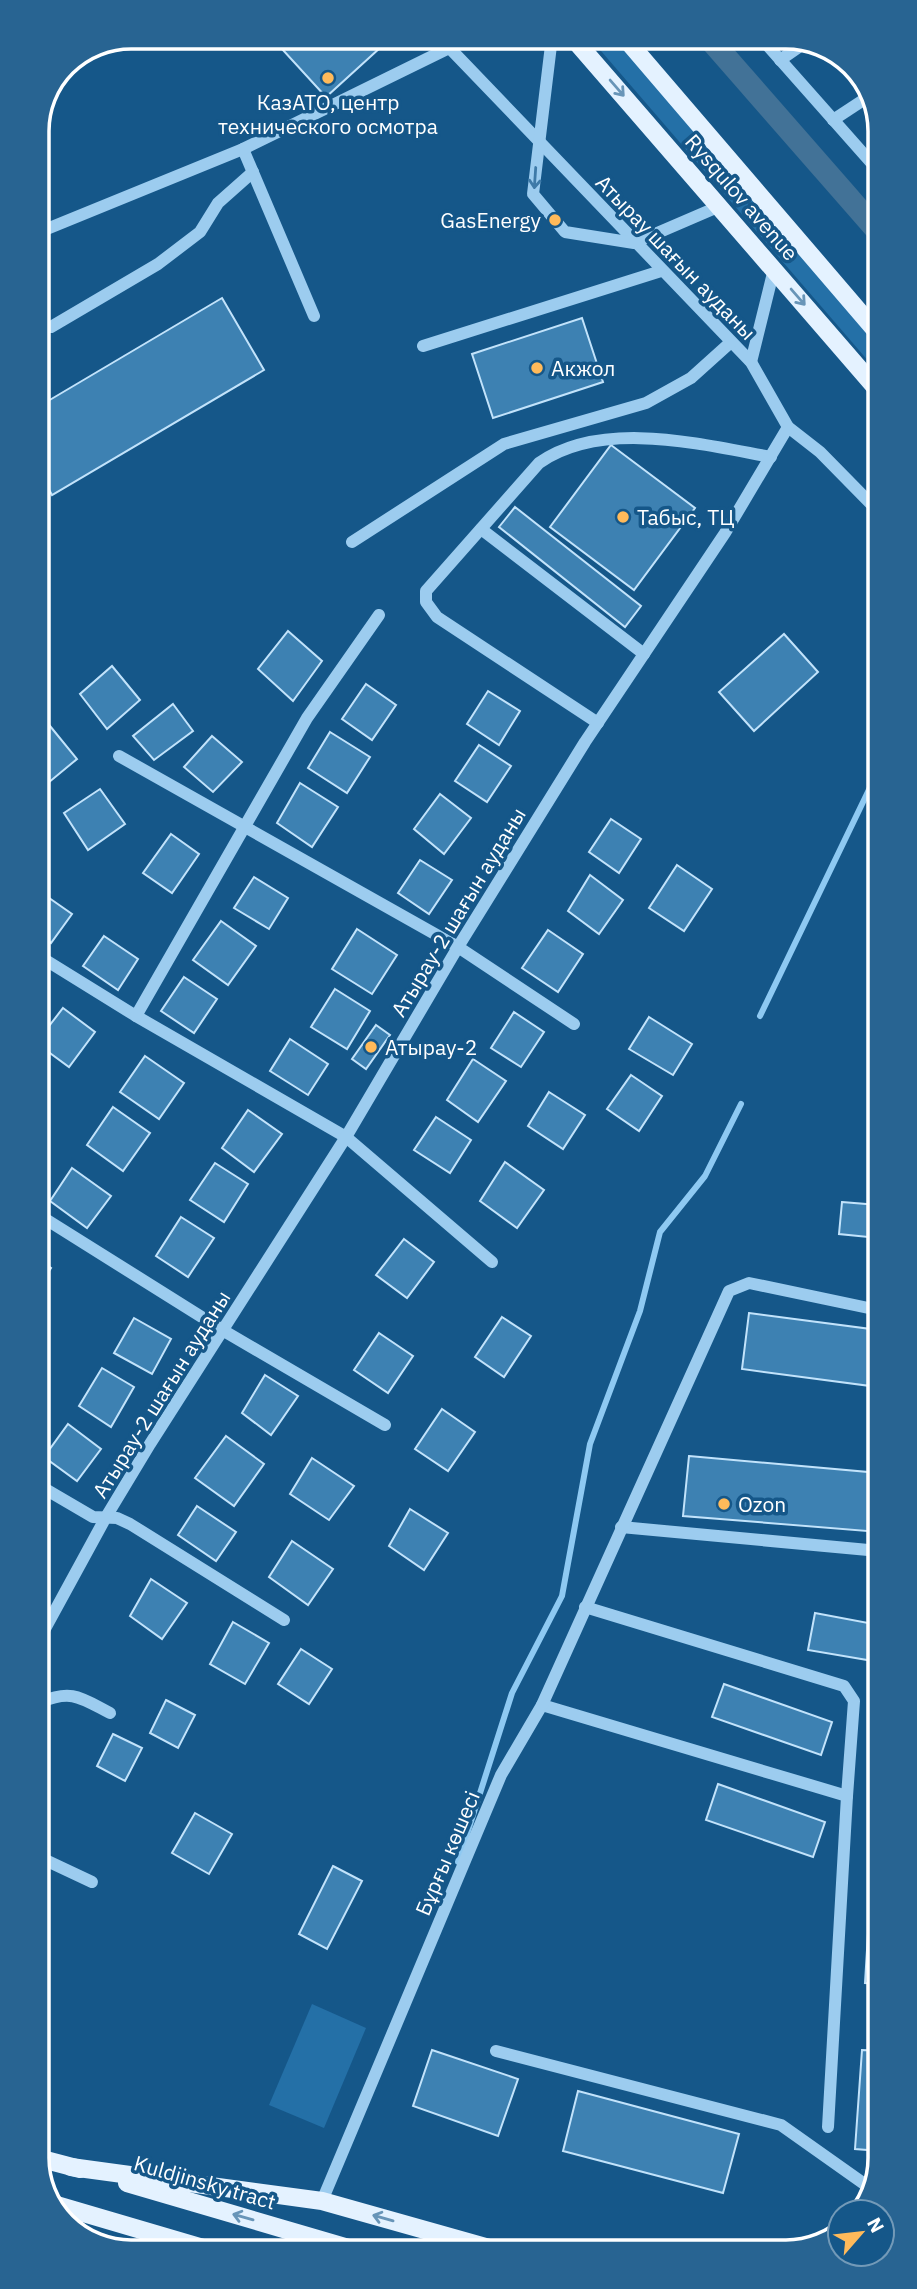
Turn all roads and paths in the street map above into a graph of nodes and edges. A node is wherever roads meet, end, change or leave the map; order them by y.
1 (447, 49) edge
2 (450, 49) edge
3 (550, 49) edge
4 (583, 49) edge
5 (634, 49) edge
6 (770, 49) edge
7 (795, 50) edge
8 (780, 60) junction
9 (862, 101) edge
10 (833, 120) junction
11 (537, 140) junction
12 (243, 149) junction
13 (868, 159) edge
14 (253, 173) junction
15 (720, 206) junction
16 (49, 228) edge
17 (634, 243) junction
18 (774, 270) junction
19 (661, 271) junction
20 (314, 316) dead end
21 (868, 322) edge
22 (51, 327) dead end
23 (731, 342) junction
24 (423, 346) dead end
25 (751, 362) junction
26 (868, 379) edge
27 (788, 426) junction
28 (771, 457) junction
29 (868, 501) edge
30 (481, 529) junction
31 (352, 542) dead end
32 (379, 615) dead end
33 (644, 654) junction
34 (598, 723) junction
35 (119, 756) dead end
36 (244, 827) junction
37 (458, 947) junction
38 (49, 962) edge
39 (136, 1016) junction
40 (574, 1024) dead end
41 (346, 1137) junction
42 (49, 1221) edge
43 (492, 1262) dead end
44 (868, 1308) edge
45 (223, 1331) junction
46 (385, 1425) dead end
47 (49, 1491) edge
48 (106, 1517) junction
49 (621, 1527) junction
50 (868, 1550) edge
51 (586, 1607) junction
52 (284, 1620) dead end
53 (49, 1622) edge
54 (49, 1698) edge
55 (542, 1705) junction
56 (110, 1713) dead end
57 (846, 1796) junction
58 (49, 1862) edge
59 (92, 1882) dead end
60 (496, 2051) dead end
61 (828, 2127) dead end
62 (49, 2161) edge
63 (71, 2167) junction
64 (864, 2184) edge
65 (322, 2201) junction
66 (66, 2208) edge
67 (67, 2209) edge
68 (143, 2240) edge
69 (176, 2240) edge
70 (321, 2240) edge
71 (463, 2240) edge

1 - 12 street
2 - 11 street, Атырау шағын ауданы
3 - 11 street
4 -> 15 main road, Rysqulov avenue
5 - 21 main road, Rysqulov avenue
6 - 8 street
7 - 8 street
8 - 10 street
9 - 10 street
10 - 13 street
11 - 17 street, Атырау шағын ауданы
11 -> 17 street
12 - 14 street
12 - 16 street
14 - 20 street
14 - 22 street
15 - 17 street
15 - 18 main road, Rysqulov avenue
17 - 19 street, Атырау шағын ауданы
18 - 25 street
18 -> 26 main road, Rysqulov avenue
19 - 23 street, Атырау шағын ауданы
19 - 24 street
23 - 25 street, Атырау шағын ауданы
23 - 31 street
25 - 27 street, Атырау шағын ауданы
27 - 28 street, Атырау-2 шағын ауданы
27 - 29 street, Атырау шағын ауданы
28 - 30 street
28 - 33 street, Атырау-2 шағын ауданы
30 - 33 street
30 - 34 street
32 - 36 street
33 - 34 street, Атырау-2 шағын ауданы
34 - 37 street, Атырау-2 шағын ауданы
35 - 36 street
36 - 37 street
36 - 39 street
37 - 40 street
37 - 41 street, Атырау-2 шағын ауданы
38 - 39 street
39 - 41 street
41 - 43 street
41 - 45 street, Атырау-2 шағын ауданы
42 - 45 street
44 - 49 street, Бұрғы көшесі
45 - 46 street
45 - 48 street, Атырау-2 шағын ауданы
47 - 48 street
48 - 52 street
48 - 53 street, Атырау-2 шағын ауданы
49 - 50 street
49 - 51 street, Бұрғы көшесі
51 - 55 street, Бұрғы көшесі
51 - 57 street
54 - 56 street
55 - 57 street
55 - 65 street, Бұрғы көшесі
57 - 61 street
58 - 59 street
60 - 64 street
62 - 63 main road, Kuldjinsky tract
63 - 65 main road
70 -> 63 main road, Kuldjinsky tract
71 -> 65 main road
66 - 69 main road
67 - 68 main road

